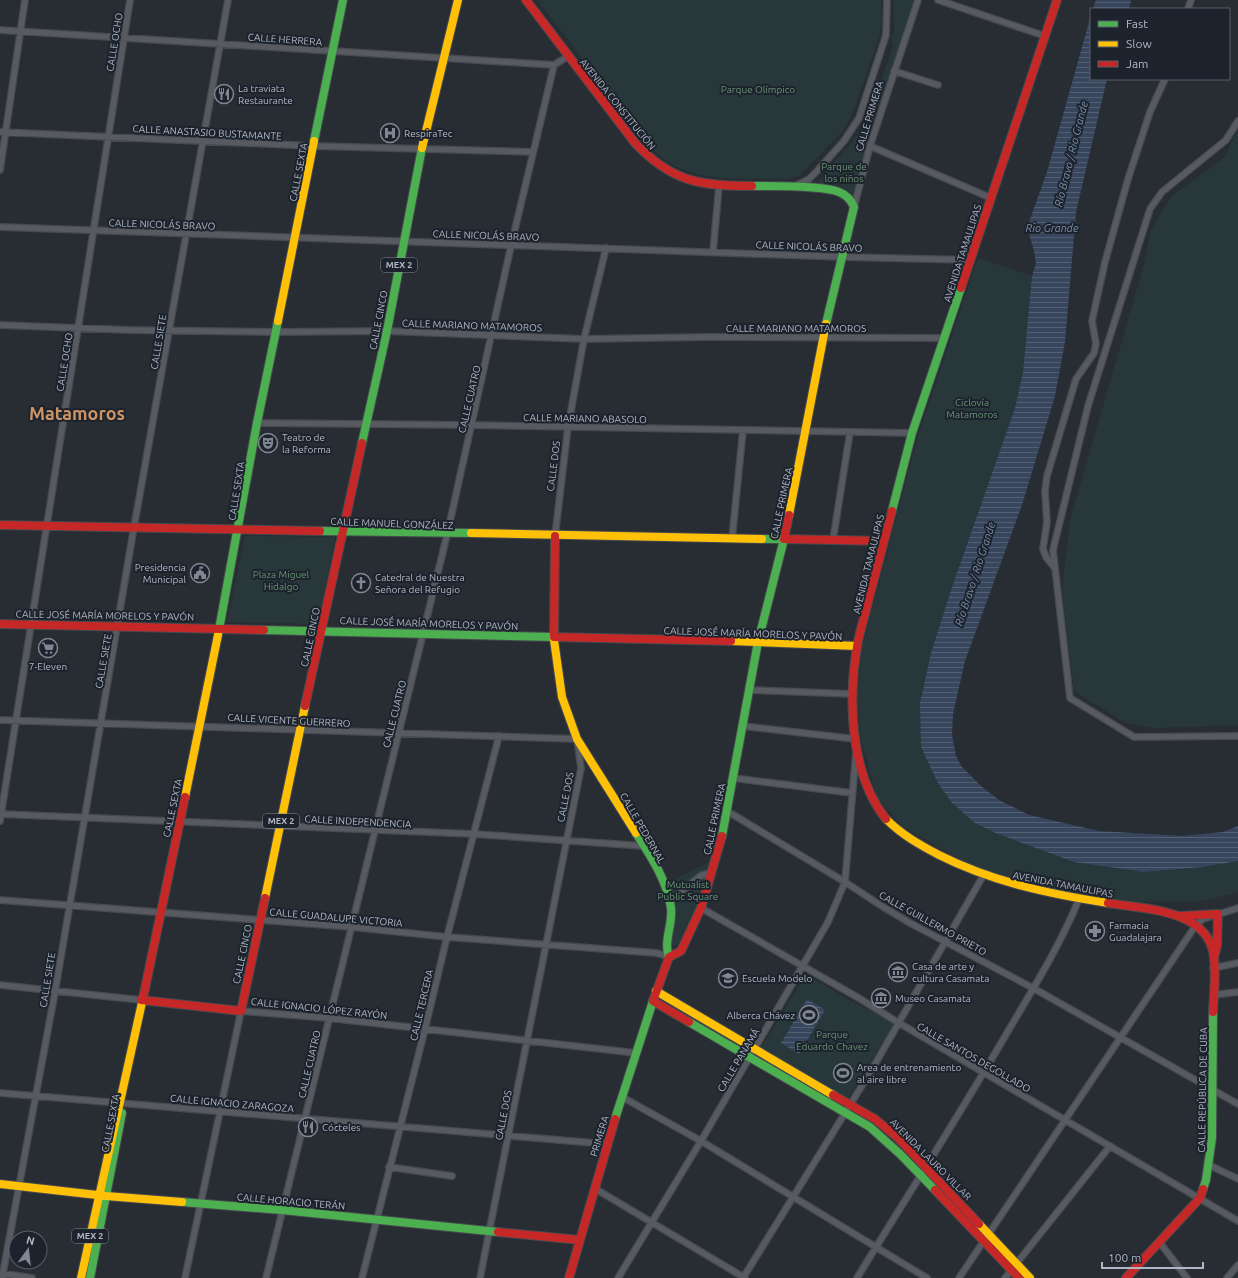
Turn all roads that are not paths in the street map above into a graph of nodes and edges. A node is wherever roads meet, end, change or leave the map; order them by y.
1 (25, 0) edge
2 (130, 0) edge
3 (228, 0) edge
4 (343, 0) edge
5 (458, 0) edge
6 (526, 0) edge
7 (887, 0) edge
8 (918, 0) edge
9 (938, 0) edge
10 (1058, 0) edge
11 (0, 30) edge
12 (20, 31) junction
13 (1045, 36) junction
14 (124, 37) junction
15 (220, 43) junction
16 (332, 52) junction
17 (567, 57) junction
18 (443, 58) junction
19 (554, 65) junction
20 (894, 71) junction
21 (1165, 80) edge
22 (938, 85) dead end
23 (1238, 121) edge
24 (3, 132) edge
25 (108, 136) junction
26 (203, 140) junction
27 (313, 146) junction
28 (870, 146) junction
29 (422, 149) junction
30 (534, 152) junction
31 (0, 170) edge
32 (720, 186) junction
33 (793, 187) junction
34 (991, 198) junction
35 (854, 208) junction
36 (0, 227) edge
37 (94, 230) junction
38 (186, 234) junction
39 (296, 238) junction
40 (404, 241) junction
41 (511, 246) junction
42 (606, 248) junction
43 (713, 252) junction
44 (843, 257) junction
45 (971, 260) junction
46 (0, 325) edge
47 (78, 329) junction
48 (169, 330) junction
49 (387, 331) junction
50 (276, 332) junction
51 (492, 336) junction
52 (823, 337) junction
53 (944, 338) junction
54 (584, 339) junction
55 (257, 424) junction
56 (366, 424) junction
57 (472, 424) junction
58 (568, 427) junction
59 (743, 430) junction
60 (806, 430) junction
61 (850, 432) junction
62 (912, 433) junction
63 (0, 525) edge
64 (47, 526) junction
65 (134, 527) junction
66 (239, 529) junction
67 (343, 531) junction
68 (447, 535) junction
69 (555, 536) junction
70 (732, 539) junction
71 (784, 540) junction
72 (833, 540) junction
73 (884, 541) junction
74 (1055, 568) junction
75 (0, 624) edge
76 (31, 624) junction
77 (118, 626) junction
78 (220, 628) junction
79 (321, 630) junction
80 (423, 634) junction
81 (554, 636) junction
82 (758, 642) junction
83 (858, 646) junction
84 (750, 690) junction
85 (853, 694) junction
86 (0, 720) edge
87 (17, 720) junction
88 (101, 723) junction
89 (199, 725) junction
90 (743, 726) junction
91 (301, 729) junction
92 (398, 734) junction
93 (499, 736) junction
94 (1238, 736) edge
95 (577, 739) junction
96 (856, 743) junction
97 (733, 778) junction
98 (852, 793) junction
99 (727, 811) junction
100 (1, 814) edge
101 (85, 817) junction
102 (0, 821) edge
103 (179, 822) junction
104 (280, 826) junction
105 (375, 831) junction
106 (474, 834) junction
107 (567, 840) junction
108 (644, 846) junction
109 (712, 873) junction
110 (983, 876) junction
111 (845, 882) junction
112 (1079, 899) junction
113 (0, 900) edge
114 (670, 900) junction
115 (68, 906) junction
116 (701, 908) junction
117 (1238, 908) edge
118 (160, 912) junction
119 (1218, 914) junction
120 (1173, 916) junction
121 (260, 920) junction
122 (1196, 925) junction
123 (352, 927) junction
124 (447, 937) junction
125 (946, 941) junction
126 (546, 945) junction
127 (669, 957) junction
128 (1214, 957) junction
129 (1238, 963) edge
130 (803, 967) junction
131 (1213, 968) junction
132 (0, 985) edge
133 (1033, 988) junction
134 (656, 991) junction
135 (55, 992) junction
136 (1238, 992) edge
137 (1213, 995) junction
138 (145, 1001) junction
139 (652, 1001) junction
140 (241, 1011) junction
141 (329, 1018) junction
142 (899, 1023) junction
143 (425, 1029) junction
144 (1121, 1038) junction
145 (526, 1041) junction
146 (755, 1048) junction
147 (636, 1053) junction
148 (750, 1056) junction
149 (984, 1072) junction
150 (1212, 1090) junction
151 (0, 1093) edge
152 (36, 1096) junction
153 (622, 1097) junction
154 (121, 1102) junction
155 (850, 1104) junction
156 (1238, 1104) edge
157 (221, 1111) junction
158 (846, 1112) junction
159 (306, 1118) junction
160 (1066, 1121) junction
161 (400, 1127) junction
162 (510, 1135) junction
163 (701, 1141) junction
164 (607, 1144) junction
165 (1110, 1146) junction
166 (1209, 1165) junction
167 (389, 1167) junction
168 (926, 1168) junction
169 (921, 1175) junction
170 (452, 1176) dead end
171 (1238, 1179) edge
172 (0, 1184) edge
173 (18, 1186) junction
174 (594, 1188) junction
175 (102, 1196) junction
176 (795, 1196) junction
177 (1200, 1198) junction
178 (200, 1203) junction
179 (282, 1210) junction
180 (376, 1219) junction
181 (1238, 1221) edge
182 (652, 1222) junction
183 (489, 1231) junction
184 (990, 1234) junction
185 (580, 1240) junction
186 (984, 1241) junction
187 (1160, 1243) junction
188 (876, 1246) junction
189 (1018, 1263) junction
190 (1238, 1264) edge
191 (1012, 1270) junction
192 (1, 1275) edge
193 (1230, 1277) edge
194 (32, 1278) edge
195 (81, 1278) edge
196 (90, 1278) edge
197 (185, 1278) edge
198 (266, 1278) edge
199 (362, 1278) edge
200 (480, 1278) edge
201 (569, 1278) edge
202 (618, 1278) edge
203 (744, 1278) edge
204 (857, 1278) edge
205 (927, 1278) edge
206 (959, 1278) edge
207 (1005, 1278) edge
208 (1019, 1278) edge
209 (1030, 1278) edge
210 (1126, 1278) edge
211 (1187, 1278) edge

1 - 12 street
2 - 14 street, CALLE OCHO
3 - 15 street, CALLE SIETE
4 - 16 main road, CALLE SEXTA / MEX 2
5 - 18 main road, CALLE CINCO / MEX 2
6 - 17 main road, AVENIDA CONSTITUCIÓN
7 - 33 street
8 - 20 street, CALLE PRIMERA
9 - 13 street
10 - 13 main road, AVENIDA TAMAULIPAS
11 - 12 street, CALLE HERRERA
12 - 14 street, CALLE HERRERA
12 - 24 street
13 - 34 main road, AVENIDA TAMAULIPAS
14 - 15 street, CALLE HERRERA
14 - 25 street, CALLE OCHO
15 - 16 street, CALLE HERRERA
15 - 26 street, CALLE SIETE
16 - 18 street, CALLE HERRERA
16 - 27 main road, CALLE SEXTA / MEX 2
17 - 19 street
17 - 32 main road, AVENIDA CONSTITUCIÓN
18 - 19 street, CALLE HERRERA
18 - 29 main road, CALLE CINCO / MEX 2
19 - 30 street, CALLE CUATRO
20 - 22 street
20 - 28 street, CALLE PRIMERA
21 - 74 street
23 - 74 street
24 - 25 street, CALLE ANASTASIO BUSTAMANTE
24 - 31 street
25 - 26 street, CALLE ANASTASIO BUSTAMANTE
25 - 37 street, CALLE OCHO
26 - 27 street, CALLE ANASTASIO BUSTAMANTE
26 - 38 street, CALLE SIETE
27 - 29 street, CALLE ANASTASIO BUSTAMANTE
27 - 39 main road, CALLE SEXTA / MEX 2
28 - 34 street
28 - 35 street, CALLE PRIMERA
29 - 30 street, CALLE ANASTASIO BUSTAMANTE
29 - 40 main road, CALLE CINCO / MEX 2
30 - 41 street, CALLE CUATRO
32 - 33 main road, AVENIDA CONSTITUCIÓN
32 - 43 street
33 - 35 main road, AVENIDA CONSTITUCIÓN
34 - 45 main road, AVENIDA TAMAULIPAS
35 - 44 main road, CALLE PRIMERA
36 - 37 street, CALLE NICOLÁS BRAVO
37 - 38 street, CALLE NICOLÁS BRAVO
37 - 47 street, CALLE OCHO
38 - 39 street, CALLE NICOLÁS BRAVO
38 - 48 street, CALLE SIETE
39 - 40 street, CALLE NICOLÁS BRAVO
39 - 50 main road, CALLE SEXTA / MEX 2
40 - 41 street, CALLE NICOLÁS BRAVO
40 - 49 main road, CALLE CINCO / MEX 2
41 - 42 street, CALLE NICOLÁS BRAVO
41 - 51 street, CALLE CUATRO
42 - 43 street, CALLE NICOLÁS BRAVO
42 - 54 street, CALLE DOS
43 - 44 street, CALLE NICOLÁS BRAVO
44 - 45 street, CALLE NICOLÁS BRAVO
44 - 52 main road, CALLE PRIMERA
45 - 53 main road, AVENIDA TAMAULIPAS
46 - 47 street, CALLE MARIANO MATAMOROS
47 - 48 street, CALLE MARIANO MATAMOROS
47 - 64 street, CALLE OCHO
48 - 50 street, CALLE MARIANO MATAMOROS
48 - 65 street, CALLE SIETE
49 - 50 street, CALLE MARIANO MATAMOROS
49 - 51 street, CALLE MARIANO MATAMOROS
49 - 56 main road, CALLE CINCO / MEX 2
50 - 55 main road, CALLE SEXTA / MEX 2
51 - 54 street, CALLE MARIANO MATAMOROS
51 - 57 street, CALLE CUATRO
52 - 53 street, CALLE MARIANO MATAMOROS
52 - 54 street, CALLE MARIANO MATAMOROS
52 - 60 main road, CALLE PRIMERA
53 - 62 main road, AVENIDA TAMAULIPAS
54 - 58 street, CALLE DOS
55 - 56 street, CALLE MARIANO ABASOLO
55 - 66 main road, CALLE SEXTA / MEX 2
56 - 57 street, CALLE MARIANO ABASOLO
56 - 67 main road, CALLE CINCO / MEX 2
57 - 58 street, CALLE MARIANO ABASOLO
57 - 68 street, CALLE CUATRO
58 - 59 street, CALLE MARIANO ABASOLO
58 - 69 street, CALLE DOS
59 - 60 street, CALLE MARIANO ABASOLO
59 - 70 street
60 - 61 street, CALLE MARIANO ABASOLO
60 - 71 main road, CALLE PRIMERA
61 - 62 street, CALLE MARIANO ABASOLO
61 - 72 street
62 - 73 main road, AVENIDA TAMAULIPAS
63 - 64 main road, CALLE MANUEL GONZÁLEZ
64 - 65 main road, CALLE MANUEL GONZÁLEZ
64 - 76 street, CALLE OCHO
65 - 66 main road, CALLE MANUEL GONZÁLEZ
65 - 77 street, CALLE SIETE
66 - 67 main road, CALLE MANUEL GONZÁLEZ
66 - 78 main road, CALLE SEXTA / MEX 2
67 - 68 main road, CALLE MANUEL GONZÁLEZ
67 - 79 main road, CALLE CINCO / MEX 2
68 - 69 main road, CALLE MANUEL GONZÁLEZ
68 - 80 street, CALLE CUATRO
69 - 70 main road, CALLE MANUEL GONZÁLEZ
69 - 81 main road, CALLE DOS
70 - 71 main road, CALLE MANUEL GONZÁLEZ
71 - 72 main road, CALLE MANUEL GONZÁLEZ
71 - 82 main road, CALLE PRIMERA
72 - 73 main road, CALLE MANUEL GONZÁLEZ
73 - 83 main road, AVENIDA TAMAULIPAS
74 - 94 street
75 - 76 main road, CALLE JOSÉ MARÍA MORELOS Y PAVÓN
76 - 77 main road, CALLE JOSÉ MARÍA MORELOS Y PAVÓN
76 - 87 street, CALLE OCHO
77 - 78 main road, CALLE JOSÉ MARÍA MORELOS Y PAVÓN
77 - 88 street, CALLE SIETE
78 - 79 main road, CALLE JOSÉ MARÍA MORELOS Y PAVÓN
78 - 89 main road, CALLE SEXTA / MEX 2
79 - 80 main road, CALLE JOSÉ MARÍA MORELOS Y PAVÓN
79 - 91 main road, CALLE CINCO / MEX 2
80 - 81 main road, CALLE JOSÉ MARÍA MORELOS Y PAVÓN
80 - 92 street, CALLE CUATRO
81 - 82 main road, CALLE JOSÉ MARÍA MORELOS Y PAVÓN
81 - 95 main road, CALLE DOS
82 - 83 main road, CALLE JOSÉ MARÍA MORELOS Y PAVÓN
82 - 84 main road, CALLE PRIMERA
83 - 85 main road, AVENIDA TAMAULIPAS
84 - 85 street
84 - 90 main road, CALLE PRIMERA
85 - 96 main road, AVENIDA TAMAULIPAS
86 - 87 street, CALLE VICENTE GUERRERO
87 - 88 street, CALLE VICENTE GUERRERO
87 - 100 street, CALLE OCHO
88 - 89 street, CALLE VICENTE GUERRERO
88 - 101 street, CALLE SIETE
89 - 91 street, CALLE VICENTE GUERRERO
89 - 103 main road, CALLE SEXTA / MEX 2
90 - 96 street
90 - 97 main road, CALLE PRIMERA
91 - 92 street, CALLE VICENTE GUERRERO
91 - 104 main road, CALLE CINCO / MEX 2
92 - 93 street, CALLE VICENTE GUERRERO
92 - 105 street, CALLE CUATRO
93 - 95 street, CALLE VICENTE GUERRERO
93 - 106 street, CALLE TERCERA
95 - 107 street, CALLE DOS
95 - 108 main road, CALLE PEDERNAL
96 - 98 street, CALLE PANAMÁ
96 - 110 main road, AVENIDA TAMAULIPAS
97 - 98 street
97 - 99 main road, CALLE PRIMERA
98 - 111 street, CALLE PANAMÁ
99 - 109 main road, CALLE PRIMERA
99 - 111 street, CALLE GUILLERMO PRIETO
100 - 101 street, CALLE INDEPENDENCIA
100 - 102 street, CALLE OCHO
101 - 103 street, CALLE INDEPENDENCIA
101 - 115 street, CALLE SIETE
103 - 104 street, CALLE INDEPENDENCIA
103 - 118 main road, CALLE SEXTA / MEX 2
104 - 105 street, CALLE INDEPENDENCIA
104 - 121 main road, CALLE CINCO / MEX 2
105 - 106 street, CALLE INDEPENDENCIA
105 - 123 street, CALLE CUATRO
106 - 107 street, CALLE INDEPENDENCIA
106 - 124 street, CALLE TERCERA
107 - 108 street, CALLE INDEPENDENCIA
107 - 126 street, CALLE DOS
108 - 114 main road, CALLE PEDERNAL
109 - 114 street
109 - 116 main road, CALLE PRIMERA
110 - 112 main road, AVENIDA TAMAULIPAS
110 - 125 street
111 - 125 street, CALLE GUILLERMO PRIETO
111 - 130 street, CALLE PANAMÁ
112 - 120 main road, AVENIDA TAMAULIPAS
112 - 133 street
113 - 115 street, CALLE GUADALUPE VICTORIA
114 - 127 main road, CALLE PEDERNAL
115 - 118 street, CALLE GUADALUPE VICTORIA
115 - 135 street, CALLE SIETE
116 - 127 main road, CALLE PRIMERA
116 - 130 street, CALLE SANTOS DEGOLLADO
117 - 119 street
118 - 121 street, CALLE GUADALUPE VICTORIA
118 - 138 main road, CALLE SEXTA / MEX 2
119 - 120 main road
119 - 122 street
119 - 128 main road
120 - 122 main road, AVENIDA TAMAULIPAS
121 - 123 street, CALLE GUADALUPE VICTORIA
121 - 140 main road, CALLE CINCO / MEX 2
122 - 128 main road, CALLE REPÚBLICA DE CUBA
122 - 144 street
123 - 124 street, CALLE GUADALUPE VICTORIA
123 - 141 street, CALLE CUATRO
124 - 126 street, CALLE GUADALUPE VICTORIA
124 - 143 street, CALLE TERCERA
125 - 133 street, CALLE GUILLERMO PRIETO
125 - 142 street
126 - 127 street, CALLE GUADALUPE VICTORIA
126 - 145 street, CALLE DOS
127 - 134 main road
128 - 131 main road, CALLE REPÚBLICA DE CUBA
129 - 131 street
130 - 142 street, CALLE SANTOS DEGOLLADO
130 - 146 street, CALLE PANAMÁ
131 - 137 main road, CALLE REPÚBLICA DE CUBA
132 - 135 street, CALLE IGNACIO LÓPEZ RAYÓN
133 - 144 street, CALLE GUILLERMO PRIETO
133 - 149 street
134 - 139 main road
134 - 146 main road, AVENIDA LAURO VILLAR
135 - 138 street, CALLE IGNACIO LÓPEZ RAYÓN
135 - 152 street, CALLE SIETE
136 - 137 street
137 - 150 main road, CALLE REPÚBLICA DE CUBA
138 - 140 main road, CALLE IGNACIO LÓPEZ RAYÓN
138 - 154 main road, CALLE SEXTA / MEX 2
139 - 147 main road, PRIMERA
139 - 148 main road, AVENIDA LAURO VILLAR
140 - 141 street, CALLE IGNACIO LÓPEZ RAYÓN
140 - 157 street, CALLE CINCO
141 - 143 street, CALLE IGNACIO LÓPEZ RAYÓN
141 - 159 street, CALLE CUATRO
142 - 149 street, CALLE SANTOS DEGOLLADO
142 - 155 street
143 - 145 street, CALLE IGNACIO LÓPEZ RAYÓN
143 - 161 street, CALLE TERCERA
144 - 150 street, CALLE GUILLERMO PRIETO
144 - 160 street
145 - 147 street, CALLE IGNACIO LÓPEZ RAYÓN
145 - 162 street, CALLE DOS
146 - 148 street, CALLE PANAMÁ
146 - 155 main road, AVENIDA LAURO VILLAR
147 - 153 main road, PRIMERA
148 - 158 main road, AVENIDA LAURO VILLAR
148 - 163 street, CALLE PANAMÁ
149 - 160 street, CALLE SANTOS DEGOLLADO
149 - 168 street
150 - 156 street, CALLE GUILLERMO PRIETO
150 - 166 main road, CALLE REPÚBLICA DE CUBA
151 - 152 street, CALLE IGNACIO ZARAGOZA
152 - 154 street, CALLE IGNACIO ZARAGOZA
152 - 173 street, CALLE SIETE
153 - 163 street
153 - 164 main road, PRIMERA
154 - 157 street, CALLE IGNACIO ZARAGOZA
154 - 175 main road, CALLE SEXTA / MEX 2
155 - 158 street
155 - 168 main road, AVENIDA LAURO VILLAR
157 - 159 street, CALLE IGNACIO ZARAGOZA
157 - 178 street, CALLE CINCO
158 - 169 main road, AVENIDA LAURO VILLAR
158 - 176 street
159 - 161 street, CALLE IGNACIO ZARAGOZA
159 - 179 street, CALLE CUATRO
160 - 165 street, CALLE SANTOS DEGOLLADO
160 - 184 street
161 - 162 street, CALLE IGNACIO ZARAGOZA
161 - 167 street, CALLE TERCERA
162 - 164 street, CALLE IGNACIO ZARAGOZA
162 - 183 street, CALLE DOS
163 - 176 street
163 - 182 street, CALLE PANAMÁ
164 - 174 main road, PRIMERA
165 - 177 street, CALLE SANTOS DEGOLLADO
165 - 189 street
166 - 171 street
166 - 177 main road, CALLE REPÚBLICA DE CUBA
167 - 170 street
167 - 180 street, CALLE TERCERA
168 - 169 street
168 - 184 main road, AVENIDA LAURO VILLAR
169 - 186 main road, AVENIDA LAURO VILLAR
169 - 188 street
172 - 173 main road, CALLE HORACIO TERÁN
173 - 175 main road, CALLE HORACIO TERÁN
173 - 192 street, CALLE SIETE
174 - 182 street
174 - 185 main road, PRIMERA
175 - 178 main road, CALLE HORACIO TERÁN
175 - 195 main road, MEX 2
175 - 196 main road, MEX 2
176 - 188 street
176 - 203 street
177 - 181 street, CALLE SANTOS DEGOLLADO
177 - 187 main road, CALLE REPÚBLICA DE CUBA
178 - 179 main road, CALLE HORACIO TERÁN
178 - 197 street, CALLE CINCO
179 - 180 main road, CALLE HORACIO TERÁN
179 - 198 street, CALLE CUATRO
180 - 183 main road, CALLE HORACIO TERÁN
180 - 199 street, CALLE TERCERA
182 - 202 street, CALLE PANAMÁ
182 - 203 street
183 - 185 main road, CALLE HORACIO TERÁN
183 - 200 street, CALLE DOS
184 - 186 street
184 - 189 main road, AVENIDA LAURO VILLAR
185 - 201 main road, PRIMERA
186 - 191 main road, AVENIDA LAURO VILLAR
186 - 206 street
187 - 210 main road, CALLE REPÚBLICA DE CUBA
187 - 211 street
188 - 204 street
188 - 205 street
189 - 191 street
189 - 209 main road, AVENIDA LAURO VILLAR
190 - 193 street
191 - 207 street
191 - 208 main road, AVENIDA LAURO VILLAR
192 - 194 street

